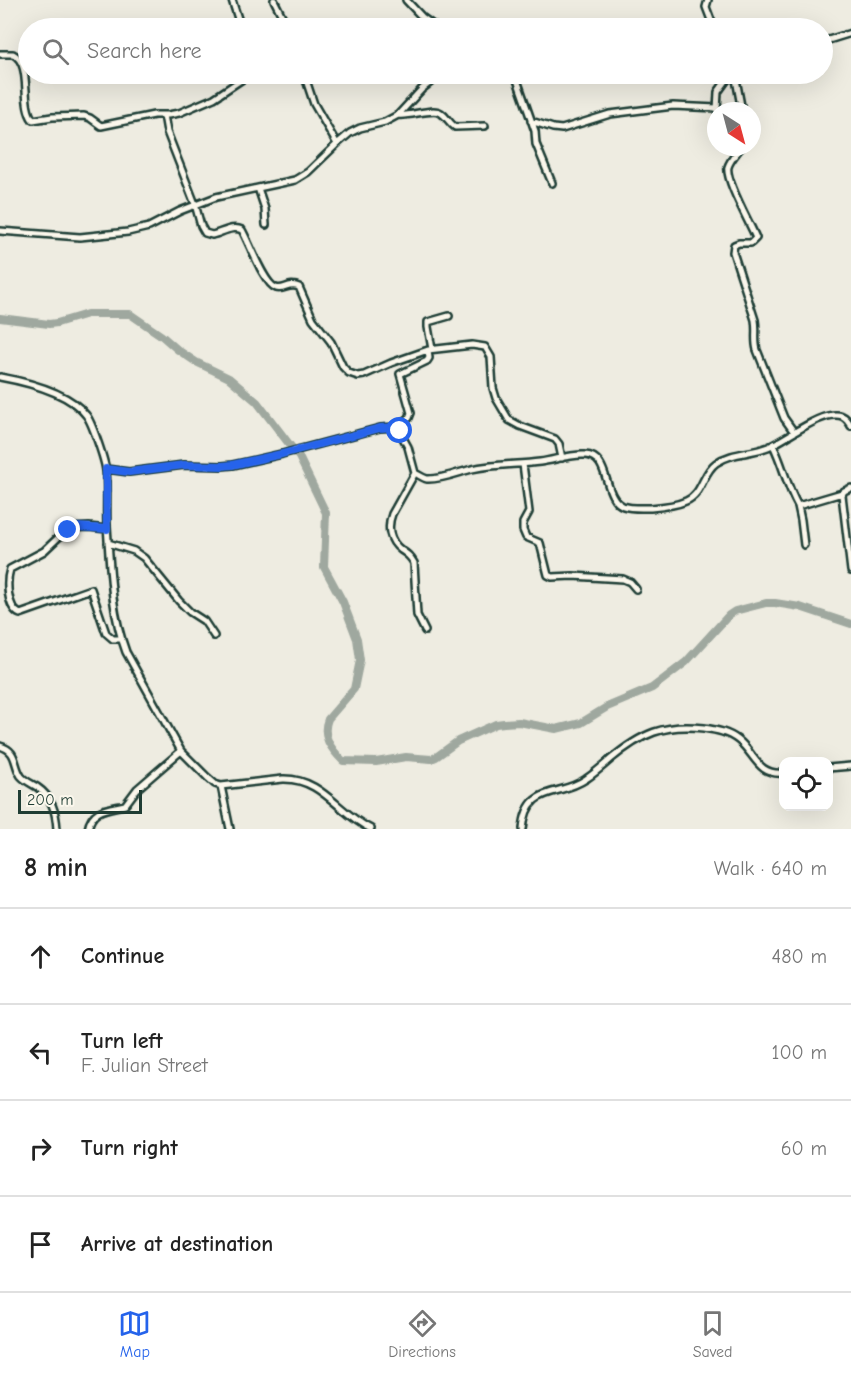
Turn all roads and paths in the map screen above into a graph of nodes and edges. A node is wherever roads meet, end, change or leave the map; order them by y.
1 (232, 0) edge
2 (274, 0) edge
3 (406, 0) edge
4 (708, 0) edge
5 (238, 18) edge
6 (283, 18) edge
7 (423, 18) edge
8 (710, 18) edge
9 (851, 33) edge
10 (833, 39) edge
11 (0, 54) edge
12 (18, 58) edge
13 (25, 84) edge
14 (235, 84) edge
15 (307, 84) edge
16 (428, 84) edge
17 (518, 84) edge
18 (725, 84) edge
19 (735, 84) edge
20 (717, 102) edge
21 (740, 102) edge
22 (707, 108) edge
23 (164, 115) junction
24 (398, 115) junction
25 (531, 121) junction
26 (485, 126) dead end
27 (337, 144) junction
28 (735, 156) edge
29 (552, 183) dead end
30 (258, 188) junction
31 (195, 204) junction
32 (266, 225) dead end
33 (0, 231) edge
34 (449, 316) dead end
35 (430, 349) junction
36 (391, 363) junction
37 (400, 374) junction
38 (0, 377) edge
39 (851, 426) edge
40 (397, 427) junction
41 (794, 432) junction
42 (773, 445) junction
43 (562, 458) junction
44 (523, 464) junction
45 (106, 469) junction
46 (415, 473) junction
47 (851, 488) edge
48 (842, 493) junction
49 (798, 506) junction
50 (107, 529) junction
51 (108, 543) junction
52 (804, 545) dead end
53 (851, 572) edge
54 (636, 589) dead end
55 (425, 631) dead end
56 (214, 636) dead end
57 (121, 639) junction
58 (0, 746) edge
59 (181, 752) junction
60 (851, 766) edge
61 (833, 768) edge
62 (779, 773) edge
63 (221, 786) junction
64 (57, 829) edge
65 (88, 829) edge
66 (230, 829) edge
67 (370, 829) edge
68 (523, 829) edge

1 - 5 street
2 - 6 street
3 - 7 street
4 - 8 street
9 - 10 street
11 - 12 street
13 - 23 street
14 - 23 street
15 - 27 street
16 - 24 street
17 - 25 street
18 - 20 street
19 - 21 street
22 - 25 street
23 - 31 street
24 - 26 street
24 - 27 street
25 - 29 street
27 - 30 street
28 - 41 street
30 - 31 street
30 - 32 street
31 - 33 street
31 - 36 street
34 - 35 street
35 - 36 street
35 - 37 street
35 - 43 street
36 - 37 street
37 - 40 street
38 - 45 street
39 - 41 street
40 - 45 street
40 - 46 street
41 - 42 street
42 - 43 street
42 - 49 street
43 - 44 street
44 - 46 street
44 - 54 street
45 - 50 street
46 - 55 street
47 - 48 street
48 - 49 street
48 - 53 street
49 - 52 street
50 - 51 street
50 - 57 street
51 - 56 street
51 - 57 street
57 - 59 street
58 - 64 street
59 - 63 street
59 - 65 street
60 - 61 street
62 - 68 street
63 - 66 street
63 - 67 street

